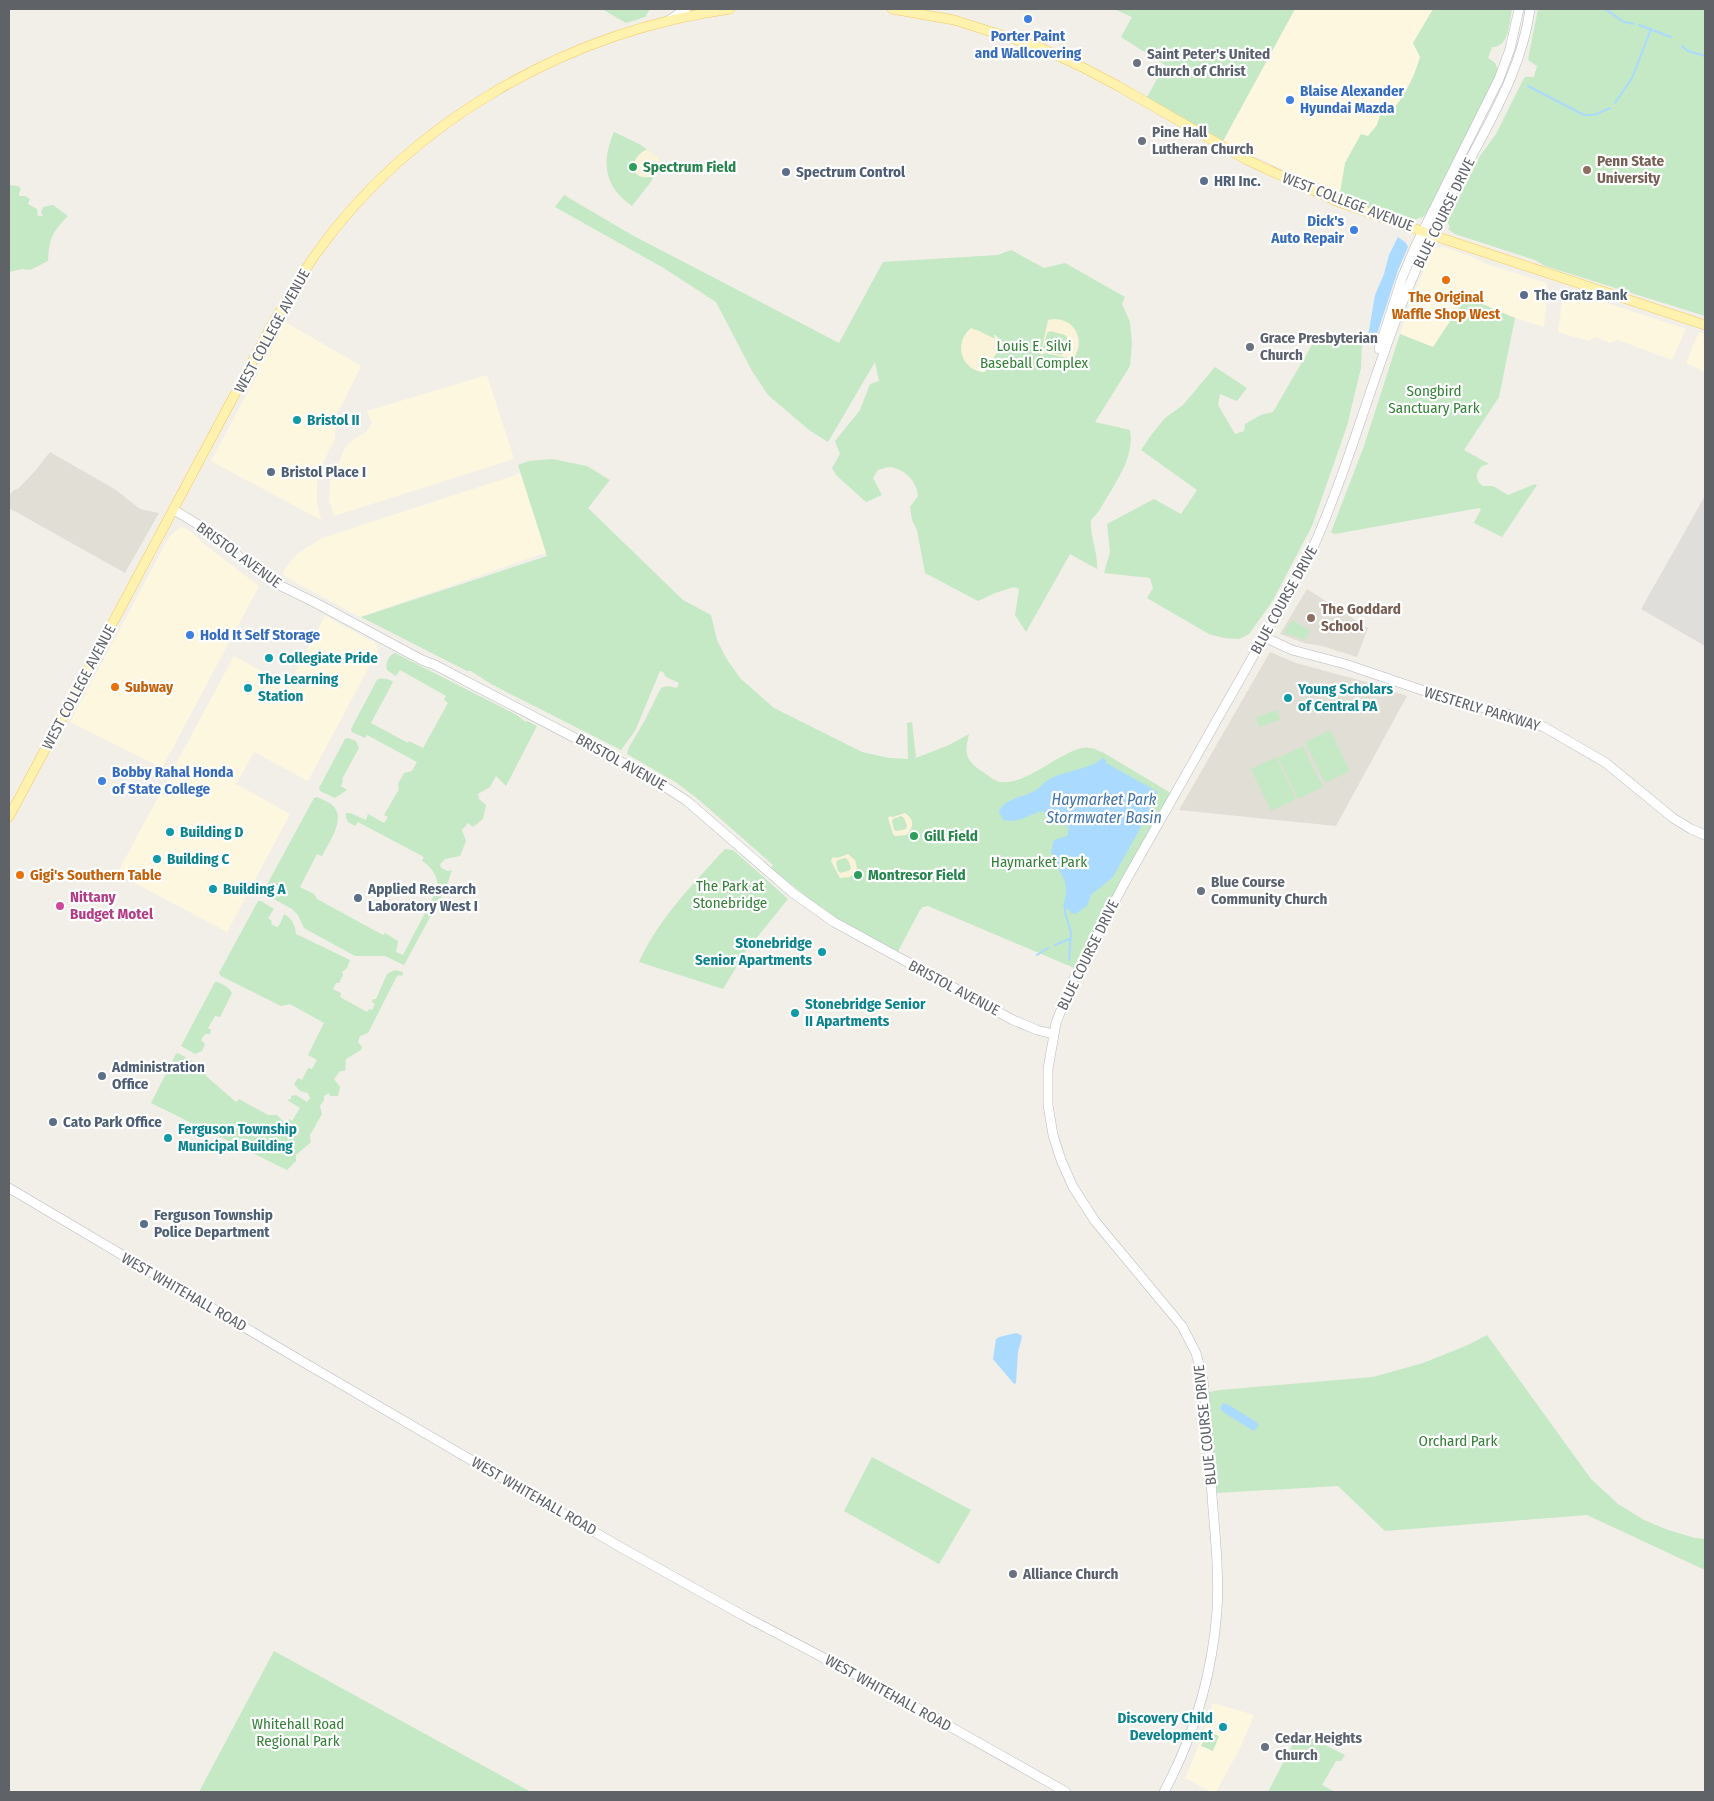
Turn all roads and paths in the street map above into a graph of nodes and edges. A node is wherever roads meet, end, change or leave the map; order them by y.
1 (686, 9) edge
2 (730, 9) edge
3 (892, 9) edge
4 (1519, 9) edge
5 (1530, 9) edge
6 (709, 10) edge
7 (667, 22) junction
8 (1427, 233) junction
9 (1705, 325) edge
10 (174, 510) junction
11 (1264, 637) junction
12 (9, 817) edge
13 (1705, 835) edge
14 (1053, 1034) junction
15 (9, 1188) edge
16 (1066, 1792) edge
17 (1164, 1792) edge

1 - 7 main road
2 - 6 main road, WEST COLLEGE AVENUE
3 - 8 main road, WEST COLLEGE AVENUE
4 - 8 main road, BLUE COURSE DRIVE
5 - 8 main road, BLUE COURSE DRIVE
6 - 7 main road, WEST COLLEGE AVENUE
7 - 10 main road, WEST COLLEGE AVENUE
8 - 9 main road, WEST COLLEGE AVENUE
8 - 11 main road, BLUE COURSE DRIVE
10 - 12 main road, WEST COLLEGE AVENUE
10 - 14 main road, BRISTOL AVENUE
11 - 13 main road, WESTERLY PARKWAY
11 - 14 main road, BLUE COURSE DRIVE
14 - 17 main road, BLUE COURSE DRIVE
15 - 16 main road, WEST WHITEHALL ROAD

